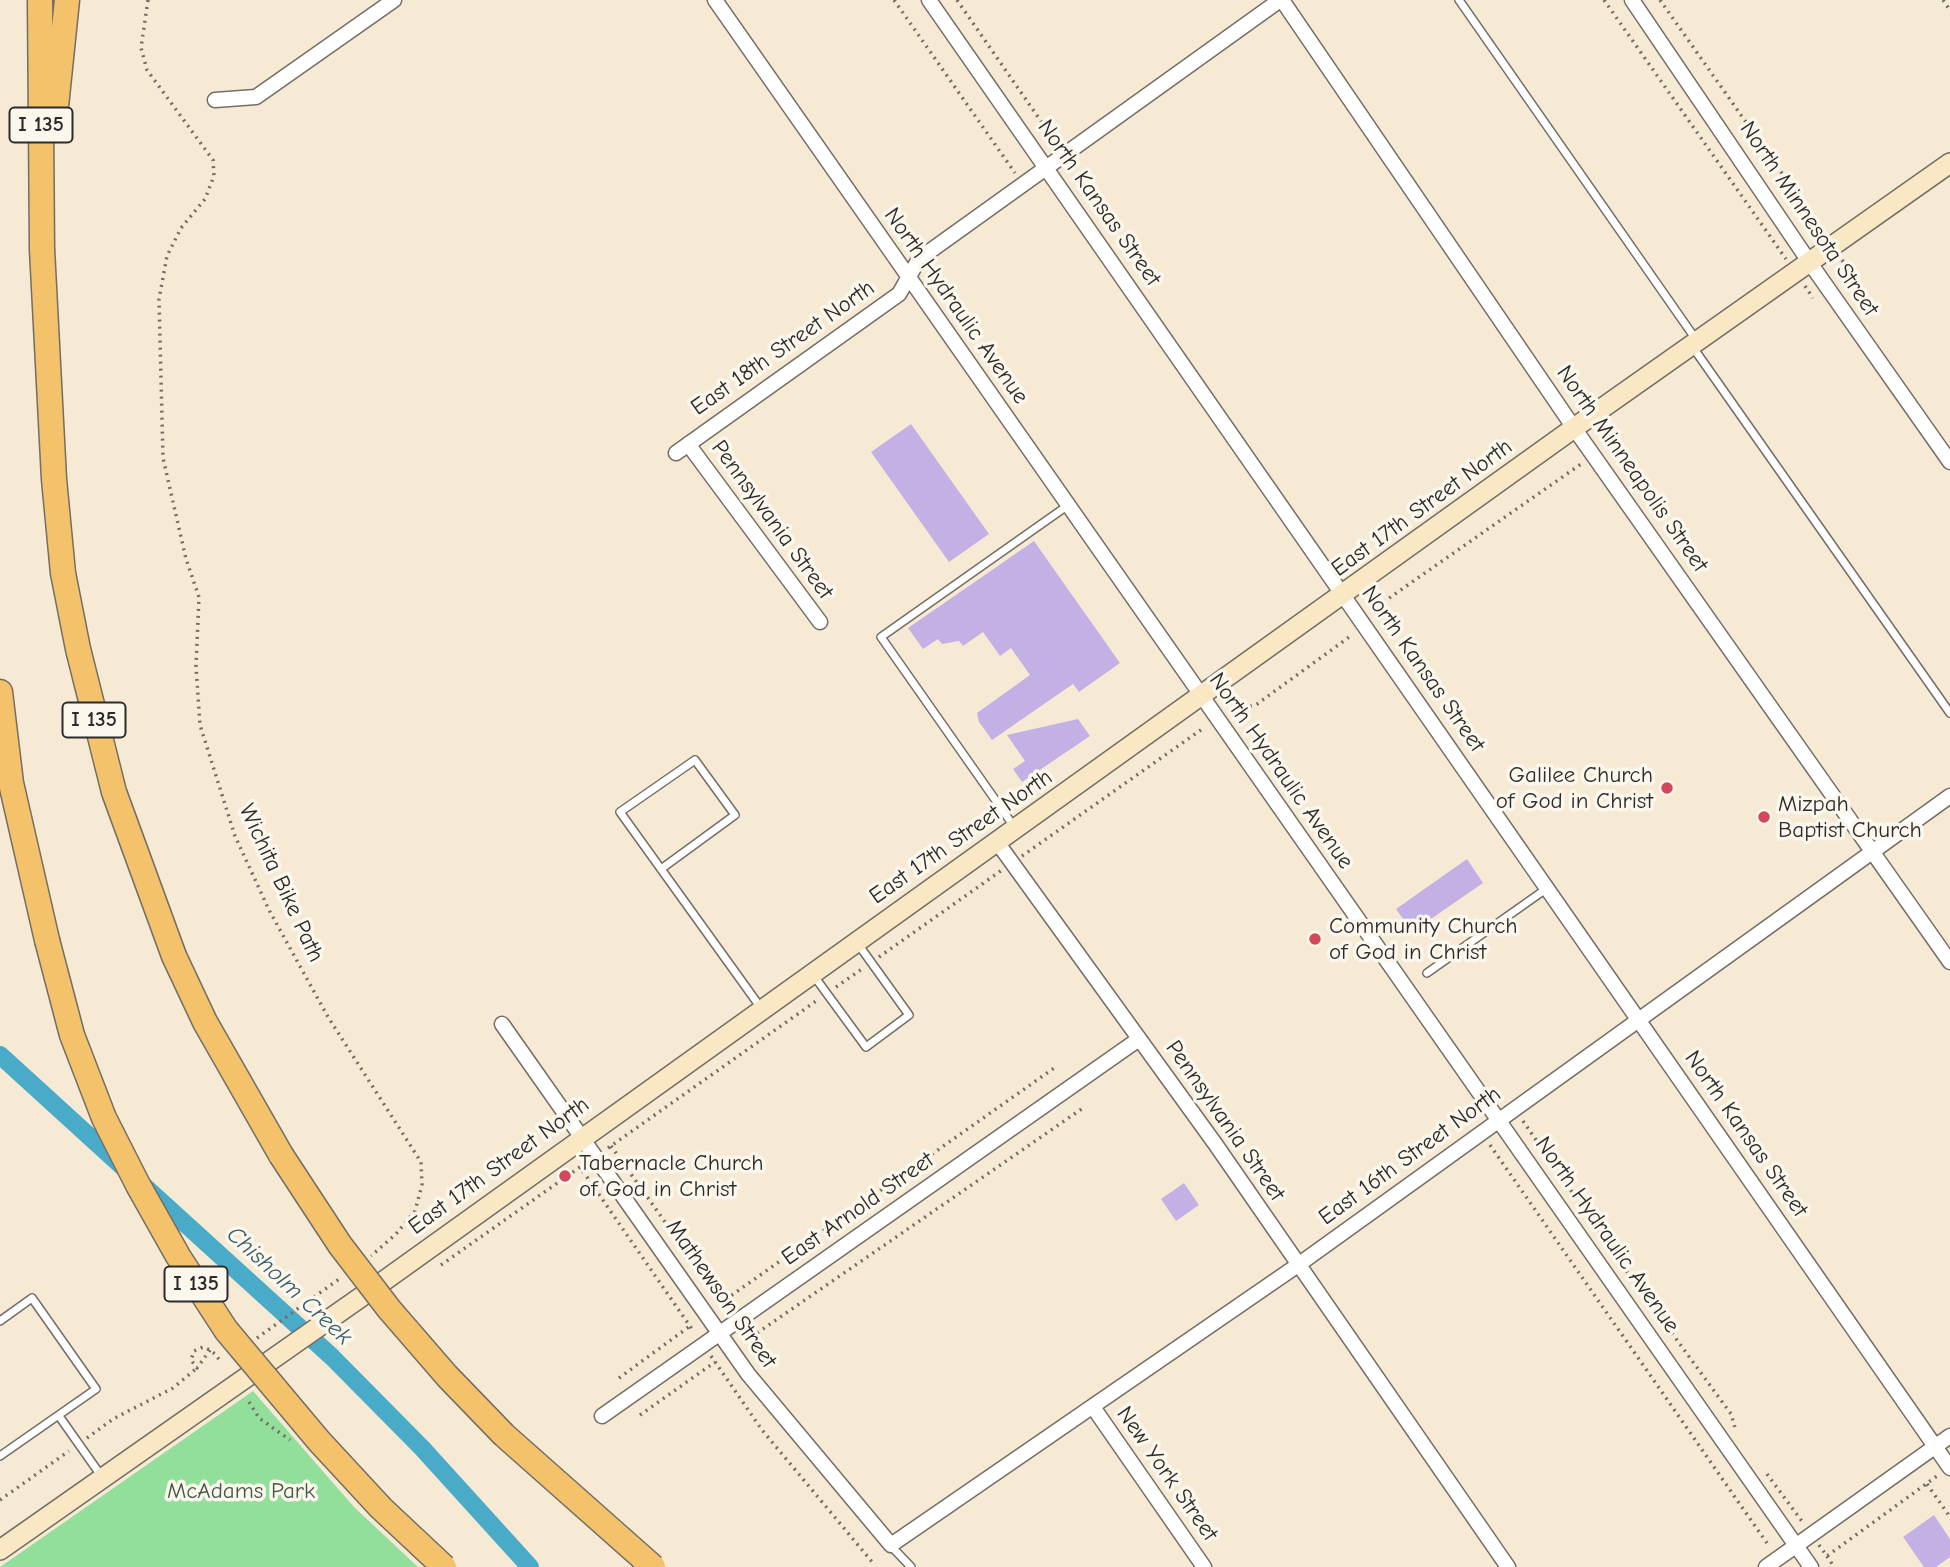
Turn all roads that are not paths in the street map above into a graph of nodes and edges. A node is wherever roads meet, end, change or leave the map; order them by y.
1 (40, 0) edge
2 (67, 0) edge
3 (715, 0) edge
4 (929, 0) edge
5 (1281, 0) edge
6 (1459, 0) edge
7 (1632, 0) edge
8 (384, 3) edge
9 (215, 100) dead end
10 (1043, 162) junction
11 (1950, 163) edge
12 (42, 249) junction
13 (1803, 268) junction
14 (909, 278) junction
15 (1695, 343) junction
16 (1574, 428) junction
17 (682, 449) joint
18 (1950, 461) edge
19 (1067, 506) junction
20 (1344, 595) junction
21 (820, 622) dead end
22 (0, 692) edge
23 (1200, 697) junction
24 (1950, 713) edge
25 (1950, 796) edge
26 (1016, 828) junction
27 (997, 842) junction
28 (1873, 851) junction
29 (661, 869) junction
30 (1547, 888) junction
31 (856, 941) junction
32 (1950, 961) edge
33 (811, 973) junction
34 (1427, 973) dead end
35 (761, 1008) junction
36 (1638, 1019) junction
37 (502, 1024) dead end
38 (1139, 1039) junction
39 (1499, 1119) junction
40 (583, 1136) junction
41 (1298, 1265) junction
42 (0, 1321) edge
43 (720, 1334) junction
44 (1093, 1407) junction
45 (59, 1416) junction
46 (603, 1416) dead end
47 (1950, 1436) edge
48 (1935, 1446) junction
49 (0, 1456) edge
50 (1950, 1468) edge
51 (103, 1477) junction
52 (891, 1545) junction
53 (1796, 1546) junction
54 (0, 1550) edge
55 (444, 1567) edge
56 (653, 1567) edge
57 (911, 1567) edge
58 (1203, 1567) edge
59 (1508, 1567) edge
60 (1766, 1567) edge
61 (1811, 1567) edge

1 - 12 highway, I 135
2 - 12 highway
3 - 14 street, North Hydraulic Avenue
4 - 10 street, North Kansas Street
5 - 10 street, East 18th Street North
5 - 16 street, North Minneapolis Street
6 - 15 lane
7 - 13 street, North Minnesota Street
8 - 9 street
10 - 14 street, East 18th Street North
10 - 20 street, North Kansas Street
11 - 13 street, East 17th Street North
12 - 56 highway, I 135, bridge
13 - 15 street, East 17th Street North
13 - 18 street, North Minnesota Street
14 - 17 street, East 18th Street North
14 - 19 street, North Hydraulic Avenue
15 - 16 street, East 17th Street North
15 - 24 lane
16 - 20 street, East 17th Street North
16 - 28 street, North Minneapolis Street
17 - 21 street, Pennsylvania Street
19 - 23 street, North Hydraulic Avenue
19 - 26 lane
20 - 23 street, East 17th Street North
20 - 30 street, North Kansas Street
22 - 55 highway, I 135, bridge
23 - 26 street, East 17th Street North
23 - 39 street, North Hydraulic Avenue
25 - 28 street, East 16th Street North
26 - 27 street, East 17th Street North
27 - 31 street, East 17th Street North
27 - 38 street, Pennsylvania Street
28 - 32 street, North Minneapolis Street
28 - 36 street, East 16th Street North
29 - 29 lane
29 - 35 lane
30 - 34 lane
30 - 36 street, North Kansas Street
31 - 33 street, East 17th Street North
31 - 33 lane
33 - 35 street, East 17th Street North
35 - 40 street, East 17th Street North
36 - 39 street, East 16th Street North
36 - 48 street, North Kansas Street
37 - 40 street, Mathewson Street
38 - 41 street, Pennsylvania Street
38 - 43 street, East Arnold Street
39 - 41 street, East 16th Street North
39 - 53 street, North Hydraulic Avenue
40 - 43 street, Mathewson Street
40 - 51 street, East 17th Street North
41 - 44 street, East 16th Street North
41 - 59 street, Pennsylvania Street
42 - 45 lane
43 - 46 street, East Arnold Street
43 - 52 street, Mathewson Street
44 - 52 street, East 16th Street North
44 - 58 street, New York Street
45 - 49 lane
45 - 51 lane
47 - 48 street
48 - 50 street, North Kansas Street
48 - 53 street
51 - 54 street, East 17th Street North
52 - 57 lane
53 - 60 street
53 - 61 street, North Hydraulic Avenue

